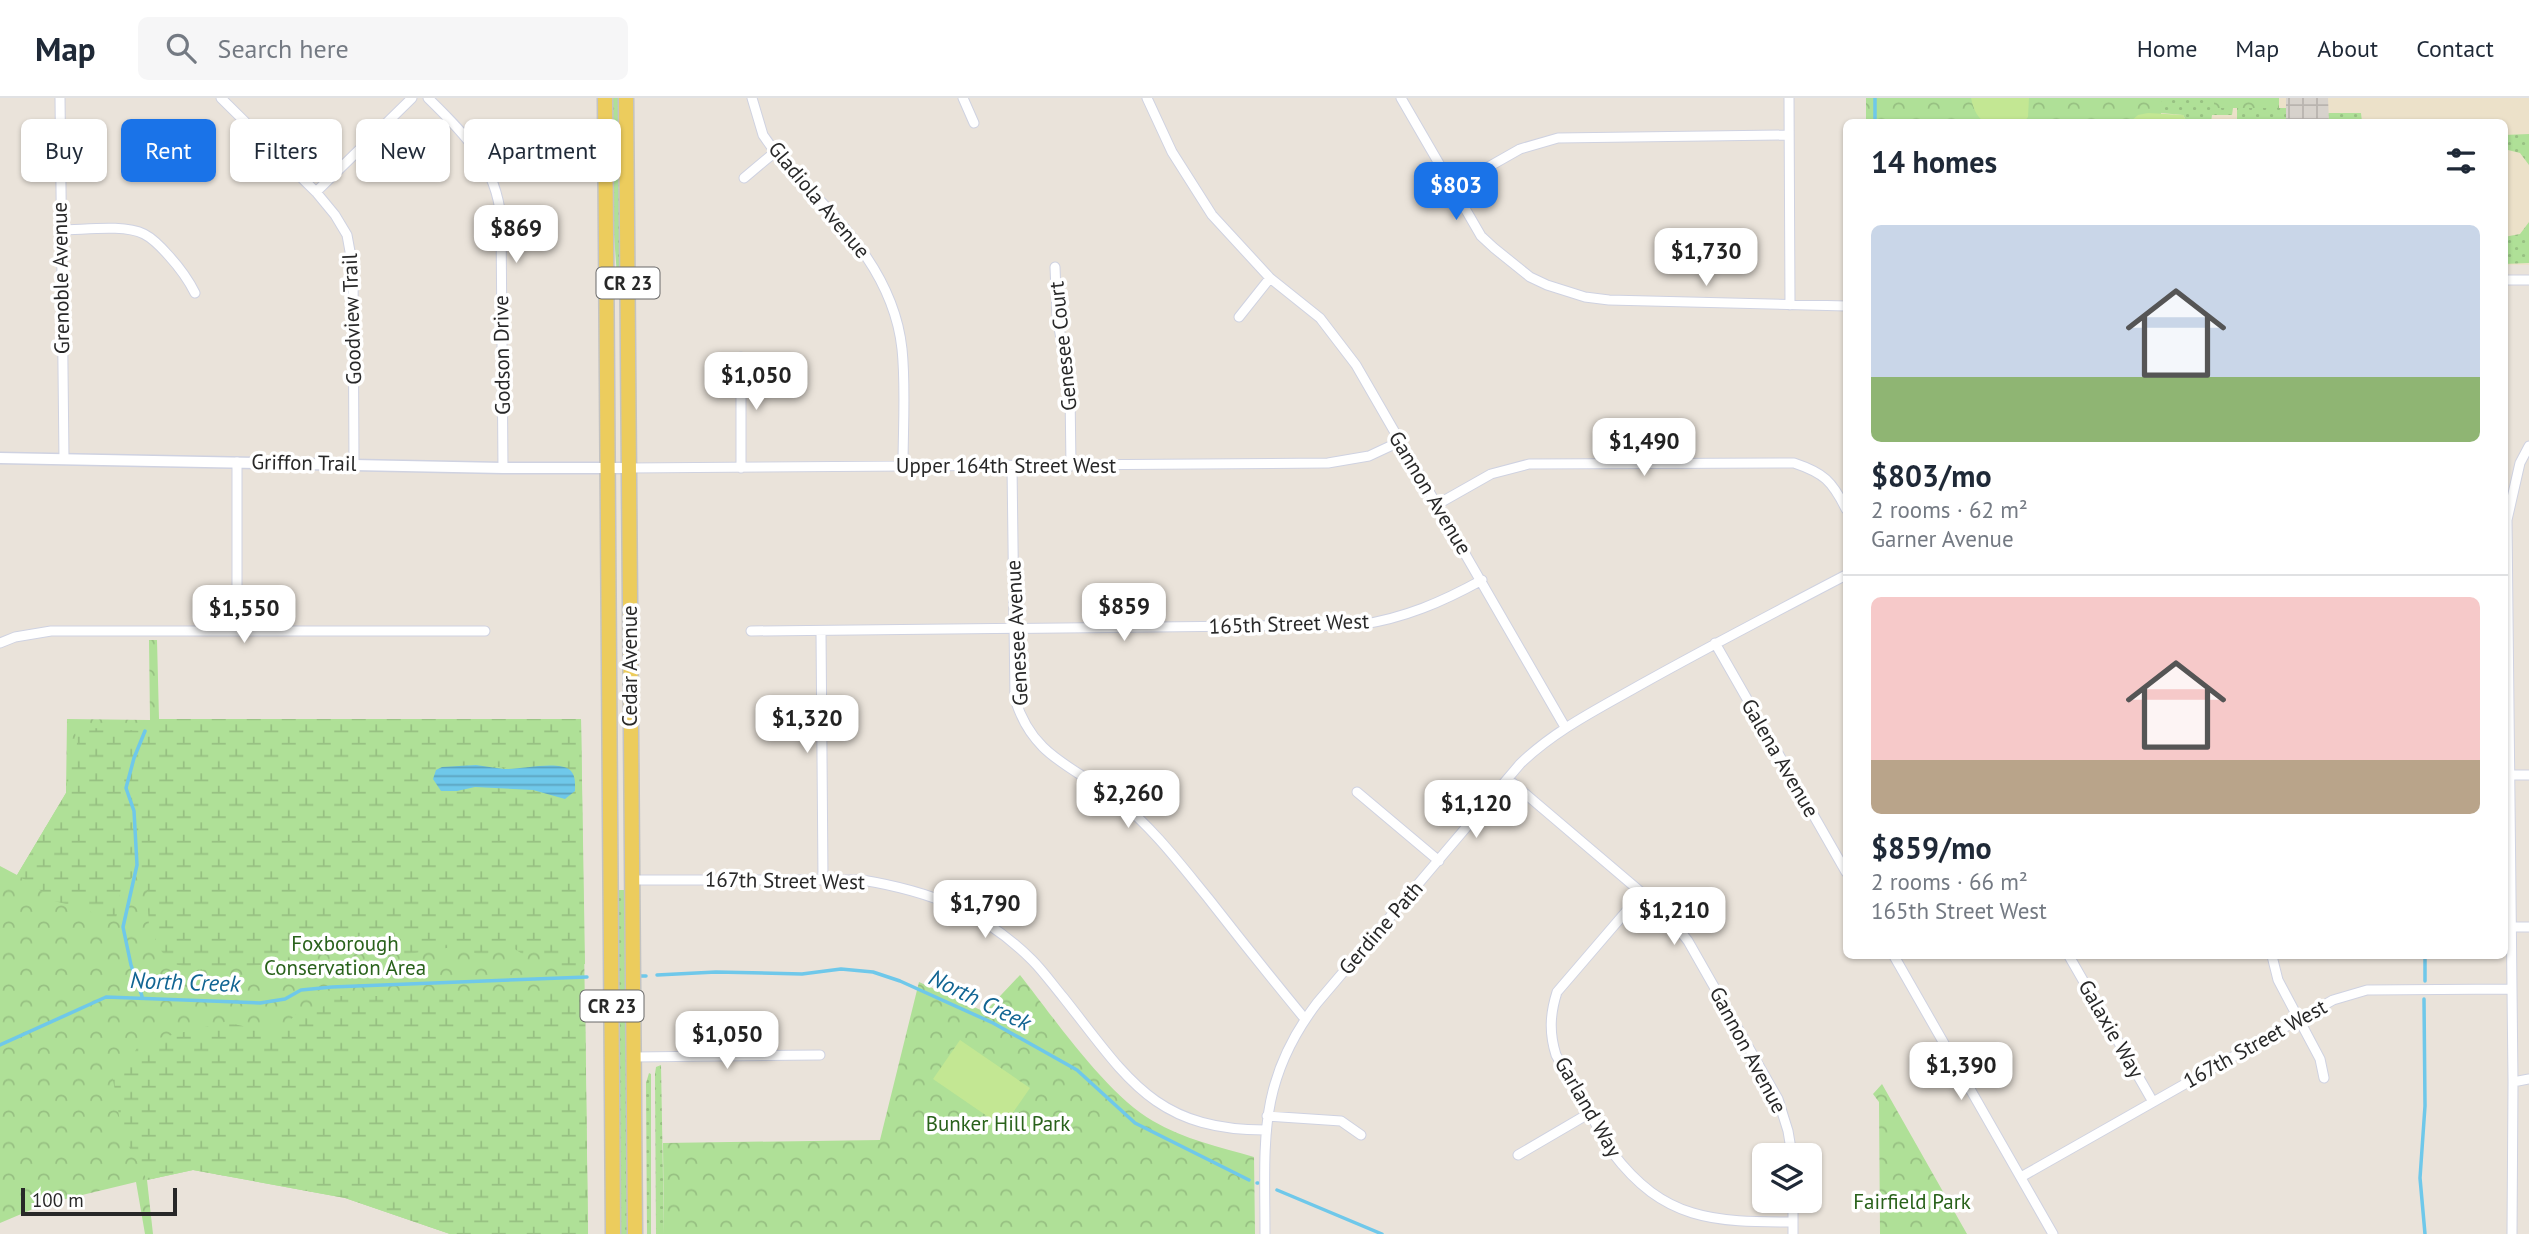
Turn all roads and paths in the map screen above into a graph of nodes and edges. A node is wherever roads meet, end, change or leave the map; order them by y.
1 (60, 98) edge
2 (222, 98) edge
3 (412, 98) edge
4 (428, 98) edge
5 (604, 98) edge
6 (626, 98) edge
7 (752, 98) edge
8 (963, 98) edge
9 (1147, 98) edge
10 (1401, 98) edge
11 (1789, 98) edge
12 (974, 123) dead end
13 (1789, 135) junction
14 (775, 152) junction
15 (744, 178) dead end
16 (1453, 187) junction
17 (316, 192) junction
18 (61, 230) junction
19 (1055, 267) dead end
20 (1270, 278) junction
21 (2508, 280) edge
22 (2529, 280) edge
23 (195, 293) dead end
24 (1790, 305) junction
25 (1843, 306) edge
26 (1239, 317) dead end
27 (741, 357) dead end
28 (1399, 442) junction
29 (2529, 446) edge
30 (0, 458) edge
31 (64, 459) junction
32 (237, 462) junction
33 (354, 464) junction
34 (1012, 466) junction
35 (1071, 466) junction
36 (903, 467) junction
37 (503, 468) junction
38 (609, 468) junction
39 (629, 468) junction
40 (741, 468) junction
41 (1843, 503) edge
42 (1438, 504) junction
43 (2508, 515) edge
44 (1843, 577) edge
45 (1482, 580) junction
46 (1014, 629) junction
47 (237, 631) junction
48 (485, 631) dead end
49 (751, 631) dead end
50 (821, 631) junction
51 (0, 643) edge
52 (1715, 643) junction
53 (2508, 660) edge
54 (1565, 727) junction
55 (2511, 775) junction
56 (2529, 775) edge
57 (1508, 779) junction
58 (1357, 792) dead end
59 (611, 815) junction
60 (1439, 861) junction
61 (1843, 867) edge
62 (823, 879) junction
63 (632, 880) junction
64 (1642, 893) junction
65 (2512, 927) junction
66 (2529, 927) edge
67 (1896, 959) edge
68 (2071, 959) edge
69 (2273, 959) edge
70 (2512, 989) junction
71 (1305, 1019) junction
72 (2297, 1019) junction
73 (820, 1055) dead end
74 (634, 1057) junction
75 (2324, 1078) dead end
76 (2529, 1079) edge
77 (2513, 1082) junction
78 (2152, 1102) junction
79 (1588, 1114) junction
80 (1267, 1116) junction
81 (1265, 1130) junction
82 (1362, 1135) dead end
83 (1790, 1143) edge
84 (1518, 1154) dead end
85 (2021, 1177) junction
86 (1793, 1213) edge
87 (1793, 1222) junction
88 (613, 1234) edge
89 (635, 1234) edge
90 (1265, 1234) edge
91 (1793, 1234) edge
92 (2053, 1234) edge
93 (2512, 1234) edge

1 - 18 street, Grenoble Avenue
2 - 17 street, Goodview Trail
3 - 17 street
4 - 37 street, Godson Drive
5 - 38 main road, Cedar Avenue / CR 23
6 - 39 main road, Cedar Avenue / CR 23
7 - 14 street, Gladiola Avenue
8 - 12 street
9 - 20 street, Gannon Avenue
10 - 16 street
11 - 13 street
13 - 16 street
13 - 24 street
14 - 15 street
14 - 36 street, Gladiola Avenue
16 - 24 street
17 - 33 street, Goodview Trail
18 - 23 street
18 - 31 street, Grenoble Avenue
19 - 35 street, Genesee Court
20 - 26 street
20 - 28 street, Gannon Avenue
21 - 22 street
24 - 25 street
27 - 40 street
28 - 35 street, Upper 164th Street West
28 - 42 street, Gannon Avenue
29 - 43 street
30 - 31 street, Griffon Trail
31 - 32 street, Griffon Trail
32 - 33 street, Griffon Trail
32 - 47 street
33 - 37 street, Griffon Trail
34 - 35 street, Upper 164th Street West
34 - 36 street, Upper 164th Street West
34 - 46 street, Genesee Avenue
36 - 40 street, Upper 164th Street West
37 - 38 street, Griffon Trail
38 - 39 street, Upper 164th Street West
38 - 59 main road, Cedar Avenue / CR 23
39 - 40 street, Upper 164th Street West
39 - 63 main road, Cedar Avenue / CR 23
41 - 42 street
42 - 45 street, Gannon Avenue
44 - 52 street, Gerdine Path
45 - 46 street, 165th Street West
45 - 54 street, Gannon Avenue
46 - 50 street, 165th Street West
46 - 71 street, Genesee Avenue
47 - 48 street
47 - 51 street
49 - 50 street, 165th Street West
50 - 62 street
52 - 54 street, Gerdine Path
52 - 61 street, Galena Avenue
53 - 55 street
54 - 57 street, Gerdine Path
55 - 56 street
55 - 65 street
57 - 60 street, Gerdine Path
57 - 64 street, Gannon Avenue
58 - 60 street
59 - 63 main road
59 - 88 main road, Cedar Avenue / CR 23
60 - 71 street, Gerdine Path
62 - 63 street, 167th Street West
62 - 81 street, 167th Street West
63 - 74 main road, Cedar Avenue / CR 23
64 - 79 street, Garland Way
64 - 83 street, Gannon Avenue
65 - 66 street
65 - 70 street
67 - 85 street
68 - 78 street, Galaxie Way
69 - 72 street
70 - 72 street, 167th Street West
70 - 77 street
71 - 80 street, Gerdine Path
72 - 75 street
72 - 78 street, 167th Street West
73 - 74 street
74 - 89 main road, Cedar Avenue / CR 23
76 - 77 street
77 - 93 street
78 - 85 street, 167th Street West
79 - 84 street
79 - 87 street, Garland Way
80 - 81 street, Gerdine Path
80 - 82 street
81 - 90 street, Gerdine Path
85 - 92 street
86 - 87 street
87 - 91 street

